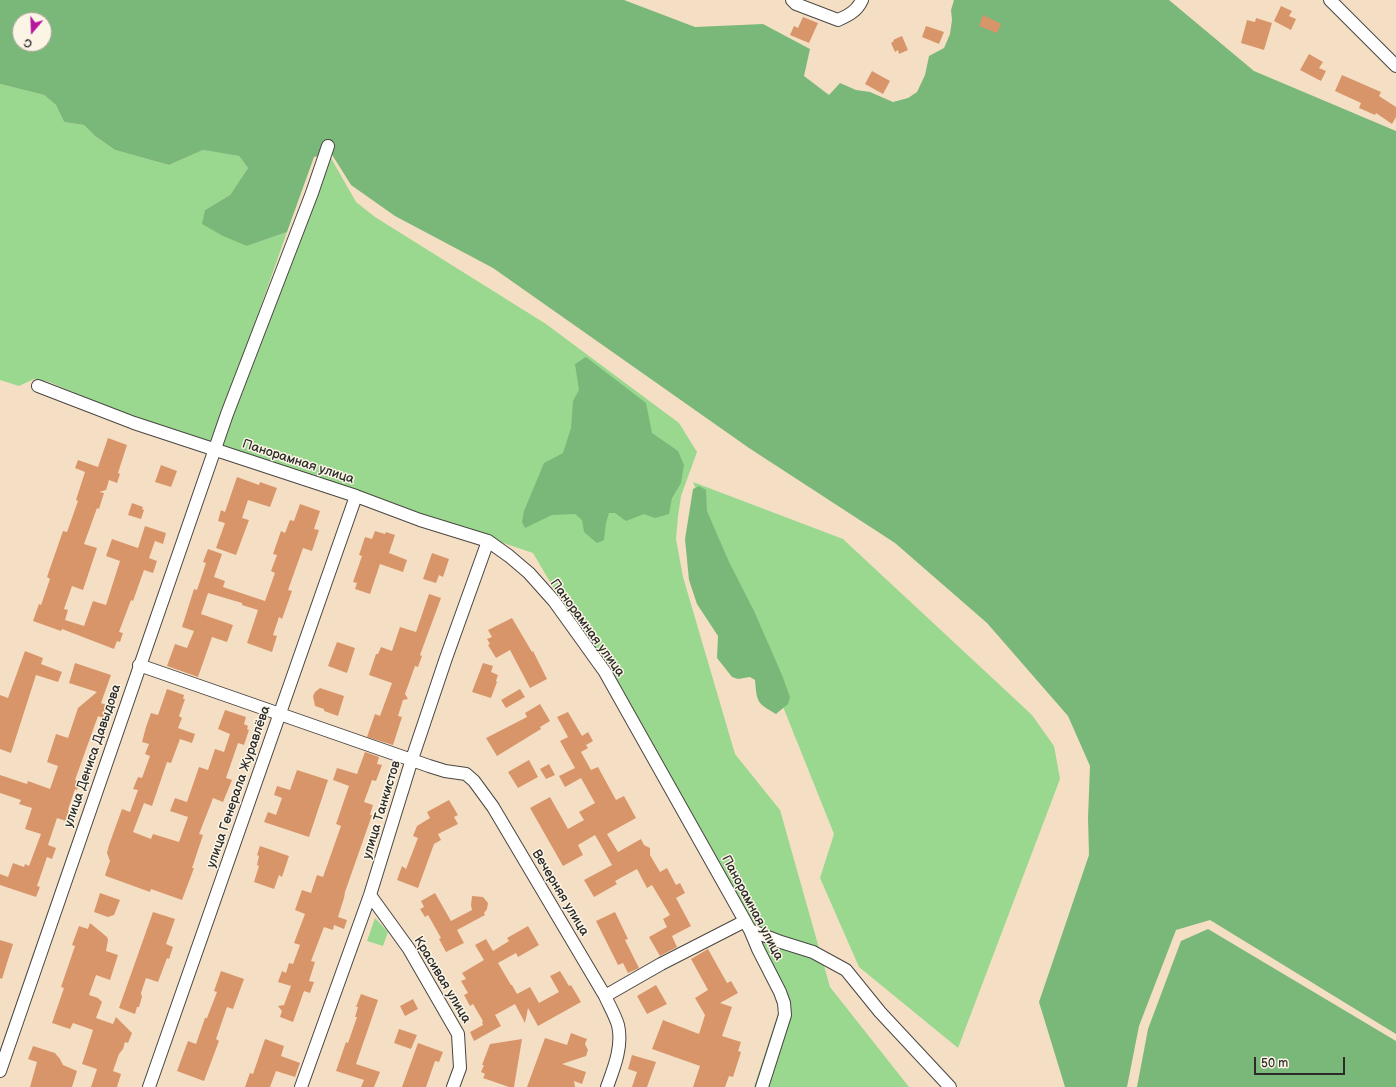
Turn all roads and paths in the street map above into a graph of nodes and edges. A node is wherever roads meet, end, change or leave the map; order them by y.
1 (792, 0) edge
2 (862, 0) edge
3 (1330, 0) edge
4 (1396, 66) edge
5 (328, 146) dead end
6 (38, 386) dead end
7 (215, 450) junction
8 (356, 496) junction
9 (488, 541) junction
10 (139, 665) junction
11 (280, 713) junction
12 (412, 759) junction
13 (370, 896) junction
14 (747, 925) junction
15 (605, 996) junction
16 (0, 1071) edge
17 (148, 1087) edge
18 (301, 1087) edge
19 (454, 1087) edge
20 (607, 1087) edge
21 (762, 1087) edge
22 (950, 1087) edge

1 - 2 street
3 - 4 street
5 - 7 street, улица Дениса Давыдова
6 - 7 street, Панорамная улица
7 - 8 street, Панорамная улица
7 - 10 street, улица Дениса Давыдова
8 - 9 street, Панорамная улица
8 - 11 street, улица Генерала Журавлёва
9 - 12 street, улица Танкистов
9 - 14 street, Панорамная улица
10 - 11 street, Вечерняя улица
10 - 16 street, улица Дениса Давыдова
11 - 12 street, Вечерняя улица
11 - 17 street, улица Генерала Журавлёва
12 - 13 street, улица Танкистов
12 - 15 street, Вечерняя улица
13 - 18 street, улица Танкистов
13 - 19 street, Красивая улица
14 - 15 street
14 - 21 street, Панорамная улица
14 - 22 street
15 - 20 street, Вечерняя улица

